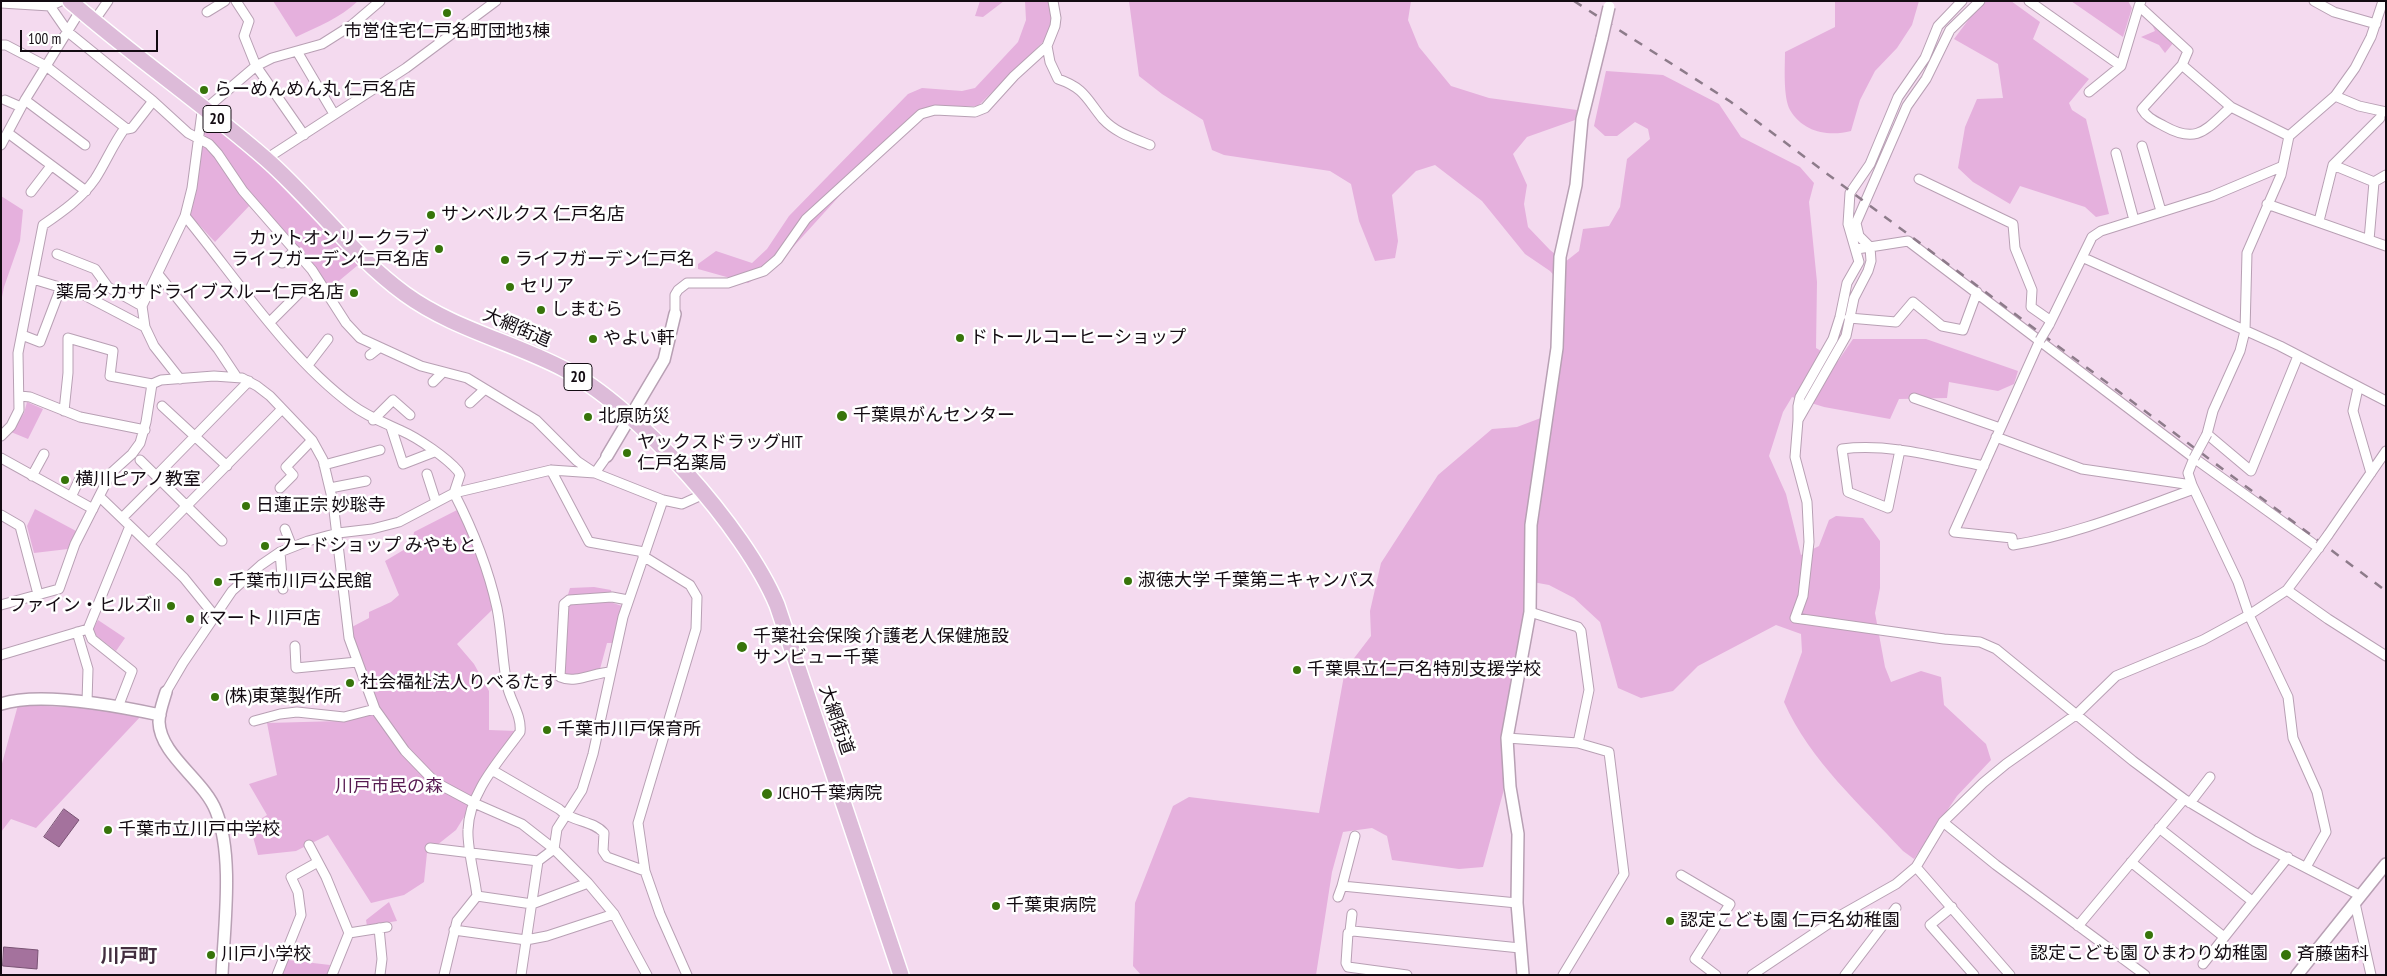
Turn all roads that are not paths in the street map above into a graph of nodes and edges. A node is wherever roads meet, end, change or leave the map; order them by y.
1 (61, 1) edge
2 (108, 1) edge
3 (226, 1) edge
4 (236, 1) edge
5 (380, 1) edge
6 (496, 1) edge
7 (1053, 1) edge
8 (1962, 1) edge
9 (1980, 1) edge
10 (2029, 1) edge
11 (2314, 1) edge
12 (2383, 1) edge
13 (1, 3) edge
14 (26, 3) edge
15 (1609, 4) edge
16 (2140, 4) edge
17 (50, 6) junction
18 (75, 6) edge
19 (207, 12) dead end
20 (94, 21) junction
21 (2376, 24) junction
22 (68, 32) junction
23 (4, 45) edge
24 (1047, 46) junction
25 (298, 52) junction
26 (1, 54) edge
27 (46, 66) junction
28 (256, 66) junction
29 (2122, 66) junction
30 (2182, 66) junction
31 (2090, 92) dead end
32 (2335, 96) junction
33 (5, 100) dead end
34 (153, 101) junction
35 (23, 104) junction
36 (2231, 107) junction
37 (204, 108) junction
38 (334, 114) junction
39 (2384, 116) edge
40 (125, 128) junction
41 (8, 134) junction
42 (304, 135) junction
43 (2289, 136) junction
44 (197, 137) junction
45 (1, 145) edge
46 (85, 145) dead end
47 (1150, 145) dead end
48 (2142, 146) dead end
49 (2116, 153) dead end
50 (266, 159) junction
51 (2332, 165) junction
52 (51, 166) junction
53 (2283, 166) junction
54 (2386, 175) edge
55 (1918, 179) dead end
56 (2374, 182) junction
57 (86, 191) junction
58 (31, 192) dead end
59 (2268, 204) junction
60 (2161, 210) junction
61 (185, 216) junction
62 (2134, 220) junction
63 (2319, 222) junction
64 (2369, 240) junction
65 (2386, 246) edge
66 (1870, 247) junction
67 (1857, 249) junction
68 (296, 250) junction
69 (57, 254) dead end
70 (2084, 258) junction
71 (282, 263) dead end
72 (158, 274) junction
73 (32, 280) junction
74 (61, 287) junction
75 (1976, 292) junction
76 (299, 293) dead end
77 (142, 306) junction
78 (675, 314) joint
79 (1850, 318) junction
80 (270, 322) junction
81 (2050, 323) junction
82 (145, 327) junction
83 (2245, 331) junction
84 (22, 335) junction
85 (328, 338) dead end
86 (2040, 340) junction
87 (379, 348) junction
88 (370, 355) dead end
89 (2298, 356) junction
90 (308, 365) junction
91 (443, 372) junction
92 (236, 376) junction
93 (180, 379) junction
94 (249, 381) junction
95 (433, 382) dead end
96 (152, 384) junction
97 (2358, 388) junction
98 (485, 389) junction
99 (20, 396) junction
100 (1914, 398) dead end
101 (2386, 401) edge
102 (470, 403) dead end
103 (162, 406) dead end
104 (282, 409) junction
105 (64, 411) junction
106 (410, 415) dead end
107 (628, 416) junction
108 (373, 420) junction
109 (1798, 420) junction
110 (391, 427) junction
111 (2000, 428) junction
112 (145, 430) junction
113 (2207, 434) junction
114 (1, 436) edge
115 (194, 436) junction
116 (1996, 437) junction
117 (312, 440) junction
118 (380, 450) dead end
119 (1900, 450) junction
120 (2386, 451) edge
121 (434, 452) junction
122 (44, 454) dead end
123 (607, 456) joint
124 (1, 458) edge
125 (2194, 458) junction
126 (140, 460) dead end
127 (324, 464) junction
128 (227, 466) junction
129 (1984, 466) junction
130 (552, 470) junction
131 (596, 473) junction
132 (2371, 473) junction
133 (82, 474) dead end
134 (427, 474) dead end
135 (32, 476) junction
136 (158, 478) junction
137 (366, 481) dead end
138 (2193, 487) junction
139 (280, 488) dead end
140 (330, 488) junction
141 (454, 493) junction
142 (704, 494) junction
143 (71, 497) junction
144 (100, 497) junction
145 (663, 500) junction
146 (333, 502) junction
147 (436, 502) junction
148 (322, 504) dead end
149 (187, 507) junction
150 (94, 509) junction
151 (1, 515) edge
152 (122, 518) junction
153 (130, 526) junction
154 (285, 528) dead end
155 (338, 533) junction
156 (222, 541) dead end
157 (150, 543) junction
158 (292, 547) junction
159 (2320, 547) junction
160 (280, 552) junction
161 (644, 554) junction
162 (283, 588) dead end
163 (2287, 590) junction
164 (38, 594) junction
165 (628, 600) junction
166 (1, 604) edge
167 (1530, 612) junction
168 (214, 615) junction
169 (2249, 615) junction
170 (88, 629) junction
171 (77, 632) junction
172 (295, 646) dead end
173 (1, 655) edge
174 (2386, 656) edge
175 (357, 662) junction
176 (611, 672) junction
177 (166, 692) joint
178 (87, 702) junction
179 (1, 704) edge
180 (118, 707) junction
181 (375, 709) junction
182 (2077, 714) junction
183 (160, 715) junction
184 (254, 721) dead end
185 (1507, 738) junction
186 (1578, 743) junction
187 (492, 770) junction
188 (2210, 777) dead end
189 (2187, 801) junction
190 (474, 803) junction
191 (566, 816) junction
192 (1944, 822) junction
193 (2159, 828) junction
194 (1355, 836) dead end
195 (309, 845) dead end
196 (430, 848) dead end
197 (554, 849) junction
198 (471, 851) junction
199 (2288, 857) junction
200 (538, 861) junction
201 (318, 862) junction
202 (2131, 862) junction
203 (2386, 864) edge
204 (1916, 867) junction
205 (2306, 867) junction
206 (645, 871) junction
207 (1681, 875) dead end
208 (588, 883) junction
209 (1342, 886) junction
210 (477, 896) junction
211 (1338, 897) dead end
212 (2358, 899) junction
213 (2252, 901) junction
214 (1517, 903) junction
215 (532, 904) junction
216 (1952, 906) junction
217 (1896, 908) dead end
218 (614, 914) junction
219 (1352, 914) dead end
220 (2078, 926) junction
221 (454, 930) junction
222 (1350, 931) junction
223 (349, 933) junction
224 (2224, 937) junction
225 (526, 940) junction
226 (1520, 948) junction
227 (2202, 964) dead end
228 (2132, 966) junction
229 (1390, 974) edge
230 (1564, 974) edge
231 (222, 975) edge
232 (276, 975) edge
233 (332, 975) edge
234 (380, 975) edge
235 (444, 975) edge
236 (520, 975) edge
237 (647, 975) edge
238 (687, 975) edge
239 (901, 975) edge
240 (1408, 975) edge
241 (1523, 975) edge
242 (1716, 975) edge
243 (1752, 975) edge
244 (1845, 975) edge
245 (1974, 975) edge
246 (2010, 975) edge
247 (2126, 975) edge
248 (2145, 975) edge
249 (2297, 975) edge
250 (2371, 975) edge

1 - 17 street
2 - 20 street
3 - 19 street
4 - 28 street
5 - 25 street
6 - 38 street
7 - 24 street
8 - 67 street
9 - 66 street
10 - 29 street
11 - 21 street
12 - 21 street
13 - 14 street
14 - 17 street
15 - 167 street, bridge
16 - 29 street
16 - 30 street
17 - 22 street
18 - 20 main road, 大網街道 / 20
18 - 22 street
20 - 37 main road, 大網街道 / 20
21 - 32 street
22 - 27 street
22 - 34 street
23 - 26 street
23 - 27 street
24 - 47 street
24 - 78 street
25 - 28 street
25 - 38 street
27 - 35 street
27 - 40 street
28 - 37 street
28 - 42 street
29 - 31 street
30 - 36 street
30 - 36 street
32 - 39 street
32 - 43 street
33 - 35 street
34 - 40 street
34 - 44 street
35 - 41 street
35 - 46 street
36 - 43 street
37 - 44 street
37 - 50 main road, 大網街道 / 20
38 - 42 street
39 - 51 street
40 - 57 street
41 - 45 street
41 - 52 street
42 - 50 street
43 - 53 street
44 - 61 street
44 - 68 street
48 - 60 street
49 - 62 street
50 - 107 main road, 大網街道 / 20
51 - 56 street
51 - 63 street
52 - 57 street
52 - 58 street
53 - 59 street
53 - 60 street
54 - 56 street
55 - 81 street
56 - 64 street
57 - 73 street
59 - 63 street
59 - 83 street
60 - 62 street
61 - 72 street
61 - 80 street
62 - 70 street
63 - 64 street
64 - 65 street
66 - 67 street
66 - 75 street
66 - 79 street
67 - 109 street
68 - 71 street
68 - 87 street
69 - 77 street
70 - 81 street
70 - 83 street
72 - 77 street
72 - 92 street
73 - 74 street
73 - 84 street
74 - 82 street
74 - 84 street
75 - 79 street
75 - 86 street
76 - 80 street
77 - 82 street
78 - 107 street
79 - 109 street
80 - 90 street
81 - 86 street, bridge
82 - 93 street
83 - 89 street
83 - 113 street
84 - 99 street
85 - 90 street
86 - 111 street
86 - 125 street
87 - 88 street
87 - 91 street
89 - 97 street
89 - 113 street
90 - 108 street
91 - 95 street
91 - 98 street
92 - 93 street
92 - 94 street
93 - 96 street
94 - 104 street
94 - 115 street
96 - 105 street
96 - 112 street
97 - 101 street
97 - 132 street
98 - 102 street
98 - 131 street
99 - 105 street
99 - 114 street
100 - 111 street
103 - 115 street
104 - 117 street
104 - 128 street
105 - 112 street
106 - 108 street
107 - 123 street
107 - 142 main road, 大網街道 / 20
108 - 110 street
109 - 182 street
110 - 121 street
110 - 121 street
111 - 116 street
112 - 144 street
113 - 125 street, bridge
115 - 128 street
115 - 136 street
116 - 129 street
116 - 138 street
117 - 127 street
117 - 139 street
118 - 127 street
119 - 119 street
119 - 129 street
120 - 132 street
121 - 141 street
122 - 135 street
123 - 131 street
124 - 135 street
125 - 138 street
125 - 159 street
126 - 136 street
127 - 140 street
128 - 149 street
129 - 138 street
130 - 131 street
130 - 141 street
130 - 161 street
131 - 145 street
132 - 159 street, bridge
133 - 143 street
134 - 147 street
135 - 143 street
136 - 149 street
136 - 152 street
137 - 140 street
138 - 169 street
140 - 146 street
141 - 147 street
141 - 187 street
142 - 145 street
142 - 239 main road, 大網街道 / 20
143 - 150 street
144 - 150 street
144 - 152 street
145 - 161 street
146 - 148 street
146 - 155 street
147 - 155 street
149 - 156 street
149 - 157 street
150 - 164 street
151 - 164 street
152 - 153 street
153 - 157 street
153 - 170 street
154 - 158 street
155 - 158 street
155 - 175 street
157 - 168 street
158 - 160 street
159 - 163 street
160 - 162 street
160 - 168 street
161 - 165 street
161 - 206 street
163 - 169 street
163 - 174 street
164 - 166 street
165 - 176 street
165 - 176 street
167 - 185 street
167 - 186 street
168 - 177 street
169 - 182 street
169 - 205 street
170 - 171 street
170 - 180 street
171 - 173 street
171 - 178 street
172 - 175 street
175 - 181 street
176 - 191 street
177 - 183 street
178 - 179 street
178 - 180 street
180 - 183 street
181 - 184 street
181 - 190 street
182 - 189 street
182 - 192 street
183 - 231 street
185 - 186 street
185 - 214 street
186 - 230 street
187 - 190 street
187 - 191 street
188 - 189 street
189 - 193 street
189 - 199 street
190 - 197 street
190 - 198 street
191 - 197 street
191 - 206 street
192 - 204 street
192 - 220 street
193 - 202 street
193 - 213 street
194 - 209 street
195 - 201 street
196 - 198 street
197 - 200 street
197 - 208 street
198 - 200 street
198 - 210 street
199 - 205 street
199 - 213 street
200 - 215 street
201 - 223 street
201 - 232 street
202 - 220 street
202 - 224 street
203 - 212 street
204 - 216 street
204 - 243 street
205 - 212 street
206 - 238 street
207 - 242 street
208 - 215 street
208 - 218 street
209 - 211 street
209 - 214 street
210 - 215 street
210 - 221 street
212 - 249 street
212 - 250 street
213 - 224 street
214 - 226 street
215 - 225 street
216 - 245 street
216 - 246 street
217 - 244 street
218 - 225 street
218 - 237 street
219 - 222 street
220 - 228 street
221 - 225 street
221 - 235 street
222 - 226 street
222 - 229 street
223 - 233 street
223 - 234 street
224 - 227 street
225 - 236 street
226 - 241 street
228 - 247 street
228 - 248 street
229 - 240 street

